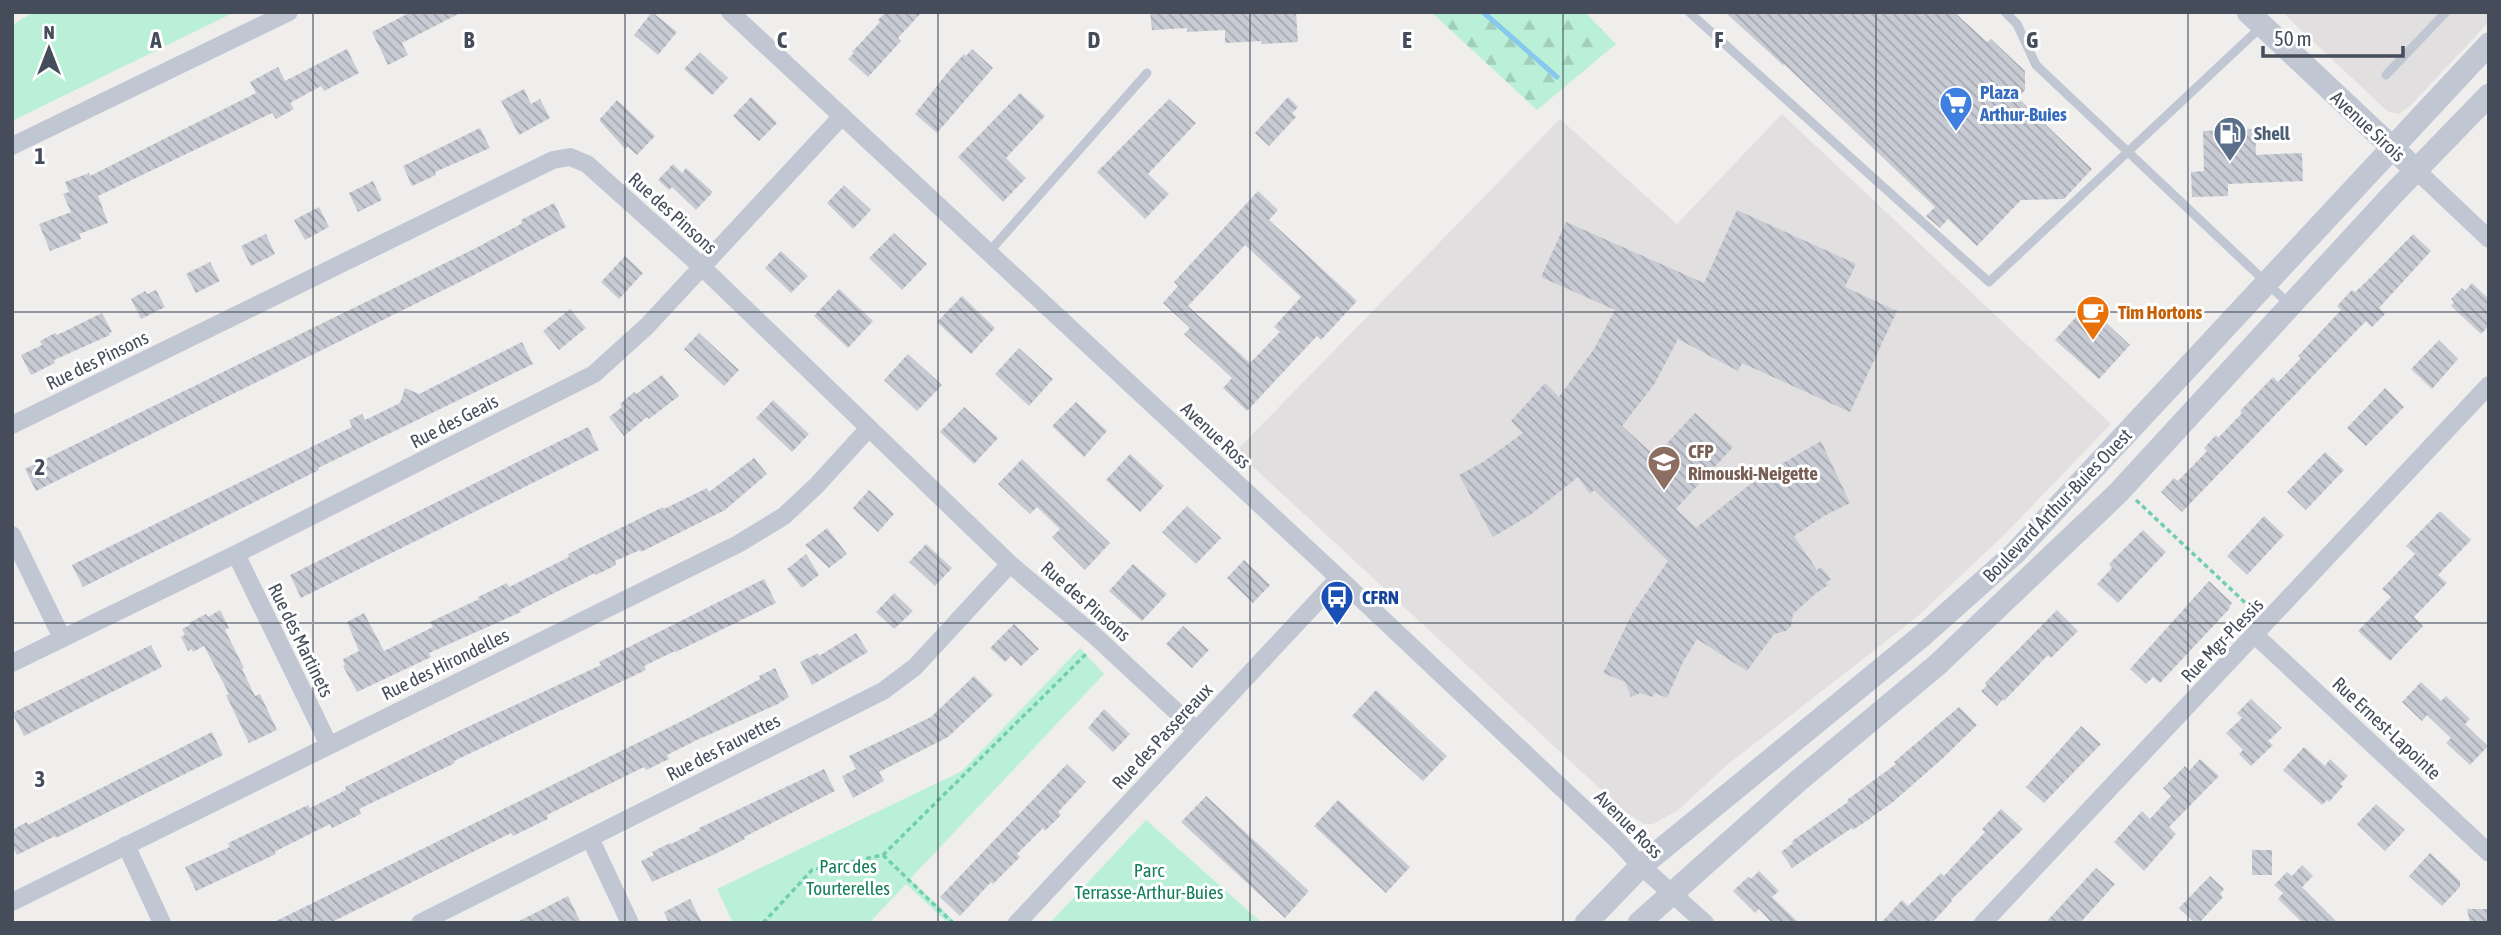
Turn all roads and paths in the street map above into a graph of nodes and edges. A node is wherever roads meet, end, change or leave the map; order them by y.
1 (289, 12) edge
2 (730, 12) edge
3 (1689, 12) edge
4 (2005, 12) edge
5 (2446, 12) edge
6 (2255, 19) edge
7 (2489, 44) edge
8 (1147, 73) dead end
9 (2386, 75) dead end
10 (2489, 95) edge
11 (842, 116) junction
12 (12, 146) edge
13 (2391, 147) junction
14 (2127, 152) junction
15 (2416, 170) junction
16 (2489, 239) edge
17 (989, 252) junction
18 (702, 267) junction
19 (2266, 284) junction
20 (2291, 306) junction
21 (2489, 385) edge
22 (12, 425) edge
23 (869, 428) junction
24 (2123, 488) junction
25 (12, 535) edge
26 (236, 554) junction
27 (1010, 564) junction
28 (1339, 578) junction
29 (2270, 620) junction
30 (2255, 635) junction
31 (1095, 636) junction
32 (62, 638) junction
33 (12, 663) edge
34 (1196, 730) junction
35 (329, 745) junction
36 (590, 838) junction
37 (126, 845) junction
38 (2489, 853) edge
39 (883, 855) junction
40 (1641, 866) junction
41 (1670, 893) junction
42 (12, 902) edge
43 (162, 923) edge
44 (420, 923) edge
45 (630, 923) edge
46 (763, 923) edge
47 (953, 923) edge
48 (1017, 923) edge
49 (1586, 923) edge
50 (1639, 923) edge
51 (1705, 923) edge
52 (1983, 923) edge

1 - 12 street
2 - 11 street, Avenue Ross
3 - 14 lane
4 - 14 lane
5 - 9 lane
6 - 13 street, Avenue Sirois
6 - 14 lane
7 - 13 street, Boulevard Arthur-Buies Ouest
8 - 17 lane
10 - 15 street, Boulevard Arthur-Buies Ouest
11 - 17 street, Avenue Ross
11 - 18 street, Rue des Geais
13 - 15 street, Avenue Sirois
13 - 19 street, Boulevard Arthur-Buies Ouest
14 - 19 lane
15 - 16 street, Avenue Sirois
15 - 20 street, Boulevard Arthur-Buies Ouest
17 - 28 street, Avenue Ross
18 - 22 street, Rue des Pinsons
18 - 23 street, Rue des Pinsons
18 - 26 street, Rue des Geais
19 - 20 lane
19 - 40 street, Boulevard Arthur-Buies Ouest
20 - 24 street, Boulevard Arthur-Buies Ouest
21 - 29 street, Rue Mgr-Plessis
23 - 27 street, Rue des Pinsons
23 - 35 street, Rue des Hirondelles
24 - 29 path
24 - 41 street, Boulevard Arthur-Buies Ouest
25 - 32 street
26 - 32 street, Rue des Geais
26 - 35 street, Rue des Martinets
27 - 31 street, Rue des Pinsons
27 - 36 street, Rue des Fauvettes
28 - 34 street, Rue des Passereaux
28 - 40 street, Avenue Ross
29 - 30 street, Rue Mgr-Plessis
30 - 38 street, Rue Ernest-Lapointe
30 - 52 street, Rue Mgr-Plessis
31 - 34 street, Rue des Pinsons
31 - 39 path
32 - 33 street, Rue des Geais
34 - 48 street, Rue des Passereaux
35 - 37 street, Rue des Hirondelles
36 - 44 street, Rue des Fauvettes
36 - 45 street
37 - 42 street, Rue des Hirondelles
37 - 43 street
39 - 46 path
39 - 47 path
40 - 41 street, Avenue Ross
40 - 49 street, Boulevard Arthur-Buies Ouest
41 - 50 street, Boulevard Arthur-Buies Ouest
41 - 51 street, Avenue Ross

